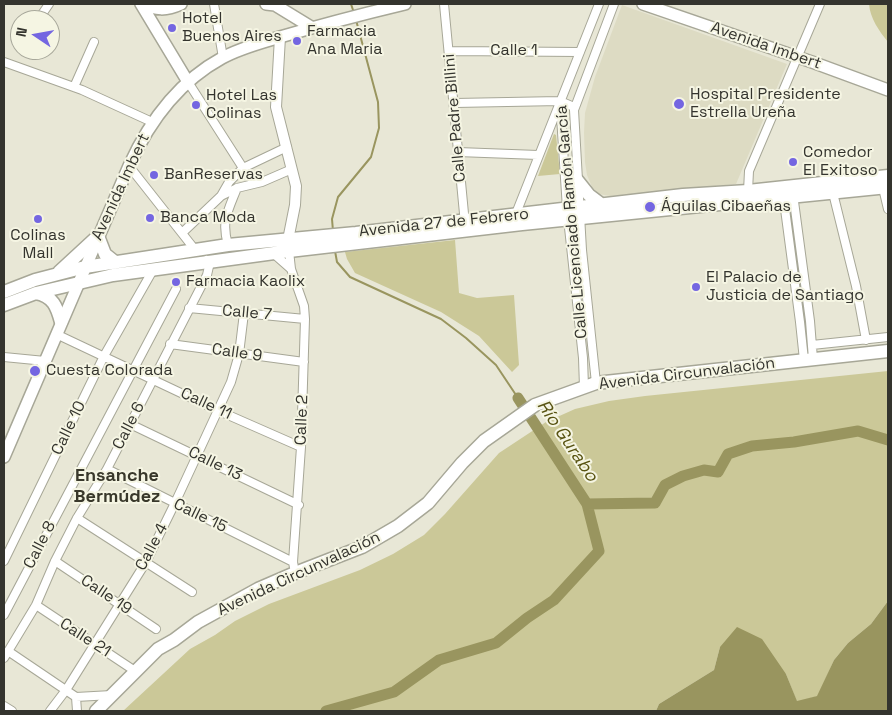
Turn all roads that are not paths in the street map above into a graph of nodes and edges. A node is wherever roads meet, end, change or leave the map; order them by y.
1 (141, 4) edge
2 (181, 4) edge
3 (214, 4) edge
4 (266, 4) edge
5 (405, 4) edge
6 (444, 4) edge
7 (599, 4) edge
8 (614, 4) edge
9 (643, 4) edge
10 (820, 4) edge
11 (311, 27) junction
12 (280, 37) junction
13 (94, 42) dead end
14 (449, 51) junction
15 (580, 52) junction
16 (796, 57) junction
17 (223, 58) junction
18 (4, 62) edge
19 (188, 82) junction
20 (74, 87) junction
21 (888, 90) edge
22 (560, 101) junction
23 (454, 103) junction
24 (574, 107) junction
25 (152, 122) junction
26 (287, 147) junction
27 (458, 152) junction
28 (538, 155) junction
29 (129, 166) junction
30 (243, 168) junction
31 (292, 169) junction
32 (888, 176) edge
33 (577, 180) junction
34 (237, 188) junction
35 (886, 188) edge
36 (748, 191) junction
37 (788, 192) junction
38 (832, 193) junction
39 (221, 196) junction
40 (601, 204) junction
41 (888, 209) edge
42 (573, 214) junction
43 (515, 216) junction
44 (466, 226) junction
45 (182, 233) junction
46 (98, 236) junction
47 (228, 245) junction
48 (289, 246) junction
49 (195, 250) junction
50 (274, 254) junction
51 (115, 262) junction
52 (210, 262) junction
53 (85, 267) junction
54 (291, 269) junction
55 (153, 270) junction
56 (57, 274) junction
57 (80, 282) junction
58 (176, 289) dead end
59 (4, 292) edge
60 (36, 293) junction
61 (4, 305) edge
62 (189, 308) junction
63 (244, 313) junction
64 (305, 318) junction
65 (59, 328) junction
66 (888, 337) edge
67 (866, 340) junction
68 (170, 344) junction
69 (812, 345) junction
70 (888, 351) edge
71 (239, 354) junction
72 (104, 356) junction
73 (4, 357) edge
74 (809, 359) junction
75 (44, 361) junction
76 (304, 362) junction
77 (134, 370) junction
78 (152, 378) junction
79 (590, 385) junction
80 (218, 411) junction
81 (130, 424) junction
82 (301, 447) junction
83 (198, 455) junction
84 (4, 457) edge
85 (107, 469) junction
86 (175, 503) junction
87 (298, 505) junction
88 (77, 518) junction
89 (4, 561) edge
90 (55, 561) junction
91 (146, 562) junction
92 (294, 567) junction
93 (192, 592) dead end
94 (120, 604) junction
95 (36, 605) junction
96 (4, 615) edge
97 (156, 629) dead end
98 (174, 640) junction
99 (94, 644) junction
100 (6, 655) edge
101 (135, 671) junction
102 (66, 690) junction
103 (112, 695) junction
104 (76, 697) junction
105 (4, 706) edge
106 (12, 711) edge
107 (50, 711) edge
108 (77, 711) edge
109 (96, 711) edge
110 (106, 711) edge

1 - 2 main road
1 - 19 main road
3 - 17 street
4 - 11 main road
5 - 11 main road, Avenida Imbert
6 - 14 street, Calle Padre Billini
7 - 15 street, Calle Licenciado Ramón García
8 - 24 street, Calle Licenciado Ramón García
9 - 16 main road, Avenida Imbert
10 - 16 street
11 - 12 main road, Avenida Imbert
12 - 17 main road, Avenida Imbert
12 - 26 street, Calle 2
13 - 20 street
14 - 15 street, Calle 1
14 - 23 street, Calle Padre Billini
15 - 22 street, Calle Licenciado Ramón García
16 - 21 main road, Avenida Imbert
16 - 36 street
17 - 19 main road, Avenida Imbert
18 - 20 street
19 - 25 main road, Avenida Imbert
19 - 30 street
20 - 25 street
22 - 23 street
22 - 24 street
22 - 28 street
22 - 42 street, Calle Licenciado Ramón García
23 - 27 street, Calle Padre Billini
24 - 33 street, Calle Licenciado Ramón García
25 - 29 main road, Avenida Imbert
26 - 30 street
26 - 31 street, Calle 2
27 - 28 street
27 - 44 street, Calle Padre Billini
28 - 43 street
29 - 45 street
29 - 46 main road, Avenida Imbert
30 - 39 street
31 - 34 street
31 - 48 street, Calle 2
32 - 37 main road, Avenida 27 de Febrero
33 - 40 main road
33 - 42 street, Calle Licenciado Ramón García
34 - 39 street
34 - 47 street
35 - 38 main road, Avenida 27 de Febrero
35 - 41 street
36 - 37 main road, Avenida 27 de Febrero
36 - 40 main road, Avenida 27 de Febrero
37 - 38 main road, Avenida 27 de Febrero
37 - 42 main road, Avenida 27 de Febrero
37 - 69 street
37 - 74 street
38 - 67 street
39 - 45 street
40 - 42 main road, Avenida 27 de Febrero
42 - 43 main road, Avenida 27 de Febrero
42 - 44 main road, Avenida 27 de Febrero
42 - 79 street, Calle Licenciado Ramón García
42 - 79 street, Calle Licenciado Ramón García
43 - 44 main road, Avenida 27 de Febrero
44 - 48 main road, Avenida 27 de Febrero
45 - 49 street
46 - 51 main road
46 - 53 main road, Avenida Imbert
46 - 56 main road
47 - 48 main road, Avenida 27 de Febrero
47 - 49 main road, Avenida 27 de Febrero
48 - 50 main road, Avenida 27 de Febrero
48 - 54 street, Calle 2
49 - 51 main road, Avenida 27 de Febrero
49 - 52 street
50 - 52 main road, Avenida 27 de Febrero
50 - 54 street, Calle 2
51 - 53 main road, Avenida 27 de Febrero
52 - 55 main road, Avenida 27 de Febrero
52 - 62 street, Calle 6
53 - 56 main road, Avenida 27 de Febrero
53 - 57 main road, Avenida Imbert
54 - 64 street, Calle 2
55 - 57 main road, Avenida 27 de Febrero
55 - 72 street, Calle 10
56 - 59 main road, Avenida 27 de Febrero
57 - 60 main road, Avenida 27 de Febrero
57 - 65 main road, Avenida Imbert
58 - 77 street, Calle 8
60 - 61 main road, Avenida 27 de Febrero
60 - 65 main road
62 - 63 street, Calle 7
62 - 68 street, Calle 6
63 - 64 street, Calle 7
63 - 71 street, Calle 4
64 - 76 street, Calle 2
65 - 72 street, Calle 11
65 - 75 main road, Avenida Imbert
66 - 67 street
67 - 69 street
68 - 71 street, Calle 9
68 - 78 street, Calle 6
69 - 74 street
70 - 74 main road, Avenida Circunvalación
71 - 76 street, Calle 9
71 - 80 street, Calle 4
72 - 77 street, Calle 11
72 - 89 street, Calle 10
73 - 75 street
74 - 79 main road, Avenida Circunvalación
75 - 84 main road, Avenida Imbert
76 - 82 street, Calle 2
77 - 78 street, Calle 11
77 - 96 street, Calle 8
78 - 80 street, Calle 11
78 - 81 street, Calle 6
79 - 92 main road, Avenida Circunvalación
80 - 82 street, Calle 11
80 - 83 street, Calle 4
81 - 83 street, Calle 13
81 - 85 street, Calle 6
82 - 87 street, Calle 2
83 - 86 street, Calle 4
83 - 87 street, Calle 13
85 - 86 street, Calle 15
85 - 88 street, Calle 6
86 - 91 street, Calle 4
86 - 92 street, Calle 15
87 - 92 street, Calle 2
88 - 90 street, Calle 6
88 - 91 street
90 - 94 street, Calle 19
90 - 95 street, Calle 6
91 - 93 street
91 - 94 street, Calle 4
92 - 98 main road, Avenida Circunvalación
94 - 97 street, Calle 19
94 - 99 street, Calle 4
95 - 99 street, Calle 21
95 - 100 street, Calle 6
98 - 101 main road, Avenida Circunvalación
98 - 110 main road, Avenida Circunvalación
99 - 101 street, Calle 21
99 - 102 street, Calle 4
100 - 102 street
101 - 103 main road, Avenida Circunvalación
102 - 104 street
102 - 107 street, Calle 4
103 - 104 street
103 - 109 main road, Avenida Circunvalación
104 - 108 street
105 - 106 street

